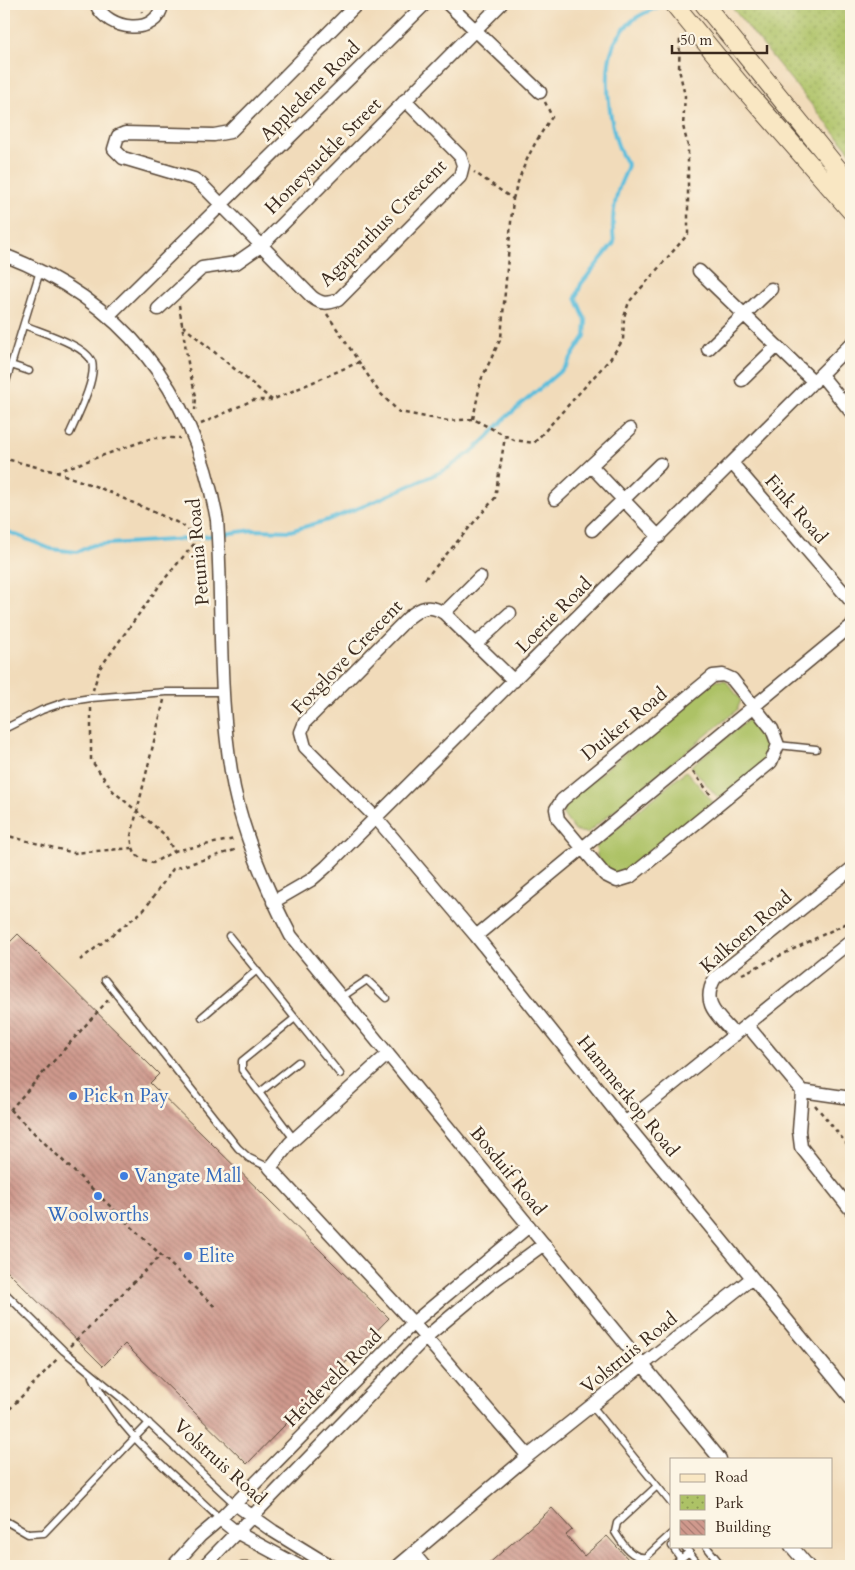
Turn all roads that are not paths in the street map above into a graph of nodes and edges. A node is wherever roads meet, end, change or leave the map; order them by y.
1 (96, 4) edge
2 (162, 4) edge
3 (357, 4) edge
4 (425, 4) edge
5 (448, 4) edge
6 (501, 4) edge
7 (704, 4) edge
8 (678, 8) edge
9 (475, 30) junction
10 (756, 67) junction
11 (738, 82) junction
12 (540, 92) road end
13 (404, 100) junction
14 (851, 185) edge
15 (222, 205) junction
16 (851, 210) edge
17 (262, 245) junction
18 (4, 255) edge
19 (40, 271) junction
20 (699, 271) dead end
21 (771, 289) dead end
22 (158, 309) dead end
23 (109, 315) junction
24 (744, 315) junction
25 (24, 326) junction
26 (851, 344) edge
27 (777, 346) junction
28 (708, 350) dead end
29 (11, 365) junction
30 (29, 371) dead end
31 (818, 379) junction
32 (742, 380) dead end
33 (4, 388) edge
34 (851, 412) edge
35 (630, 429) dead end
36 (70, 433) dead end
37 (732, 463) junction
38 (660, 464) dead end
39 (591, 466) junction
40 (623, 499) junction
41 (555, 500) dead end
42 (592, 530) dead end
43 (659, 537) junction
44 (480, 577) dead end
45 (851, 601) edge
46 (444, 613) junction
47 (510, 613) dead end
48 (851, 626) edge
49 (476, 644) junction
50 (514, 681) junction
51 (224, 692) junction
52 (755, 707) junction
53 (4, 729) edge
54 (778, 746) junction
55 (816, 749) dead end
56 (376, 818) junction
57 (581, 848) junction
58 (851, 868) edge
59 (273, 902) junction
60 (229, 936) dead end
61 (476, 936) junction
62 (851, 942) edge
63 (257, 970) junction
64 (105, 980) dead end
65 (342, 997) junction
66 (386, 998) dead end
67 (202, 1017) dead end
68 (295, 1018) junction
69 (747, 1025) junction
70 (735, 1035) junction
71 (388, 1054) junction
72 (298, 1062) dead end
73 (340, 1074) dead end
74 (802, 1091) junction
75 (259, 1093) junction
76 (851, 1098) edge
77 (625, 1123) junction
78 (294, 1139) junction
79 (270, 1168) junction
80 (851, 1210) edge
81 (528, 1226) junction
82 (544, 1244) junction
83 (752, 1278) junction
84 (4, 1292) edge
85 (414, 1323) junction
86 (425, 1338) junction
87 (644, 1366) junction
88 (92, 1376) junction
89 (851, 1398) edge
90 (592, 1406) junction
91 (149, 1423) junction
92 (135, 1438) junction
93 (528, 1456) junction
94 (719, 1458) edge
95 (657, 1486) junction
96 (670, 1503) edge
97 (235, 1504) junction
98 (252, 1516) junction
99 (220, 1519) junction
100 (4, 1520) edge
101 (236, 1532) junction
102 (669, 1536) edge
103 (673, 1548) edge
104 (685, 1548) edge
105 (708, 1548) edge
106 (793, 1548) edge
107 (688, 1552) junction
108 (413, 1553) junction
109 (681, 1559) junction
110 (173, 1566) edge
111 (204, 1566) edge
112 (242, 1566) edge
113 (250, 1566) edge
114 (299, 1566) edge
115 (330, 1566) edge
116 (398, 1566) edge
117 (424, 1566) edge
118 (672, 1566) edge
119 (700, 1566) edge
120 (722, 1566) edge
121 (808, 1566) edge

1 - 2 street
3 - 15 street, Appledene Road
4 - 15 street, Appledene Road
5 - 9 street
6 - 9 street, Honeysuckle Street
7 - 10 street
8 - 11 street
9 - 12 street
9 - 13 street, Honeysuckle Street
10 - 11 street
10 - 14 street
11 - 16 street
13 - 17 street, Honeysuckle Street
13 - 17 street, Agapanthus Crescent
15 - 17 street, Agapanthus Crescent
15 - 23 street, Appledene Road
17 - 22 street, Honeysuckle Street
18 - 19 street, Petunia Road
19 - 23 street, Petunia Road
19 - 25 lane
20 - 24 street
21 - 24 street
23 - 51 street, Petunia Road
24 - 27 street
24 - 28 street
25 - 29 lane
25 - 36 lane
26 - 31 street, Loerie Road
27 - 31 street
27 - 32 street
29 - 30 lane
29 - 33 lane
31 - 34 street
31 - 37 street, Loerie Road
35 - 39 street
37 - 43 street, Loerie Road
37 - 45 street, Fink Road
38 - 40 street
39 - 40 street
39 - 41 street
40 - 42 street
40 - 43 street
43 - 50 street, Loerie Road
44 - 46 street
46 - 49 street
46 - 56 street, Foxglove Crescent
47 - 49 street
48 - 52 street
49 - 50 street
50 - 56 street, Loerie Road
51 - 53 lane
51 - 59 street, Petunia Road
52 - 54 street, Duiker Road
52 - 57 street
52 - 57 street, Duiker Road
54 - 55 lane
54 - 57 street, Duiker Road
56 - 59 street, Loerie Road
56 - 61 street, Hammerkop Road
57 - 61 street
58 - 70 street, Kalkoen Road
59 - 65 street, Bosduif Road
60 - 63 lane
61 - 77 street, Hammerkop Road
62 - 69 street
63 - 67 lane
63 - 68 lane
64 - 79 lane
65 - 66 lane
65 - 71 street, Bosduif Road
68 - 73 lane
68 - 75 lane
69 - 70 street
69 - 74 street
70 - 77 street
71 - 78 street
71 - 81 street, Bosduif Road
72 - 75 lane
74 - 76 street
74 - 80 street
75 - 78 lane
77 - 83 street, Hammerkop Road
78 - 79 street
79 - 85 street
81 - 82 street, Bosduif Road
81 - 85 street, Heideveld Road
82 - 86 street, Heideveld Road
82 - 87 street, Bosduif Road
83 - 87 street, Volstruis Road
83 - 89 street, Hammerkop Road
84 - 88 lane, Volstruis Road
85 - 86 street
85 - 97 street, Heideveld Road
86 - 93 street
86 - 98 street, Heideveld Road
87 - 90 street, Volstruis Road
87 - 94 street, Bosduif Road
88 - 91 lane, Volstruis Road
88 - 92 lane, Volstruis Road
90 - 93 street, Volstruis Road
90 - 95 lane
91 - 92 lane
91 - 97 lane, Volstruis Road
92 - 99 lane, Volstruis Road
92 - 100 lane
93 - 108 street, Volstruis Road
95 - 96 lane
95 - 102 lane
97 - 98 street, Volstruis Road
97 - 99 street, Heideveld Road
98 - 101 street, Heideveld Road
98 - 115 street, Volstruis Road
99 - 101 street, Volstruis Road
99 - 110 street, Heideveld Road
101 - 111 street, Heideveld Road
101 - 114 street, Volstruis Road
103 - 109 lane
104 - 107 lane
105 - 120 lane
106 - 121 street
107 - 109 lane
107 - 119 lane
108 - 116 street, Volstruis Road
108 - 117 street
109 - 118 lane
112 - 113 lane

